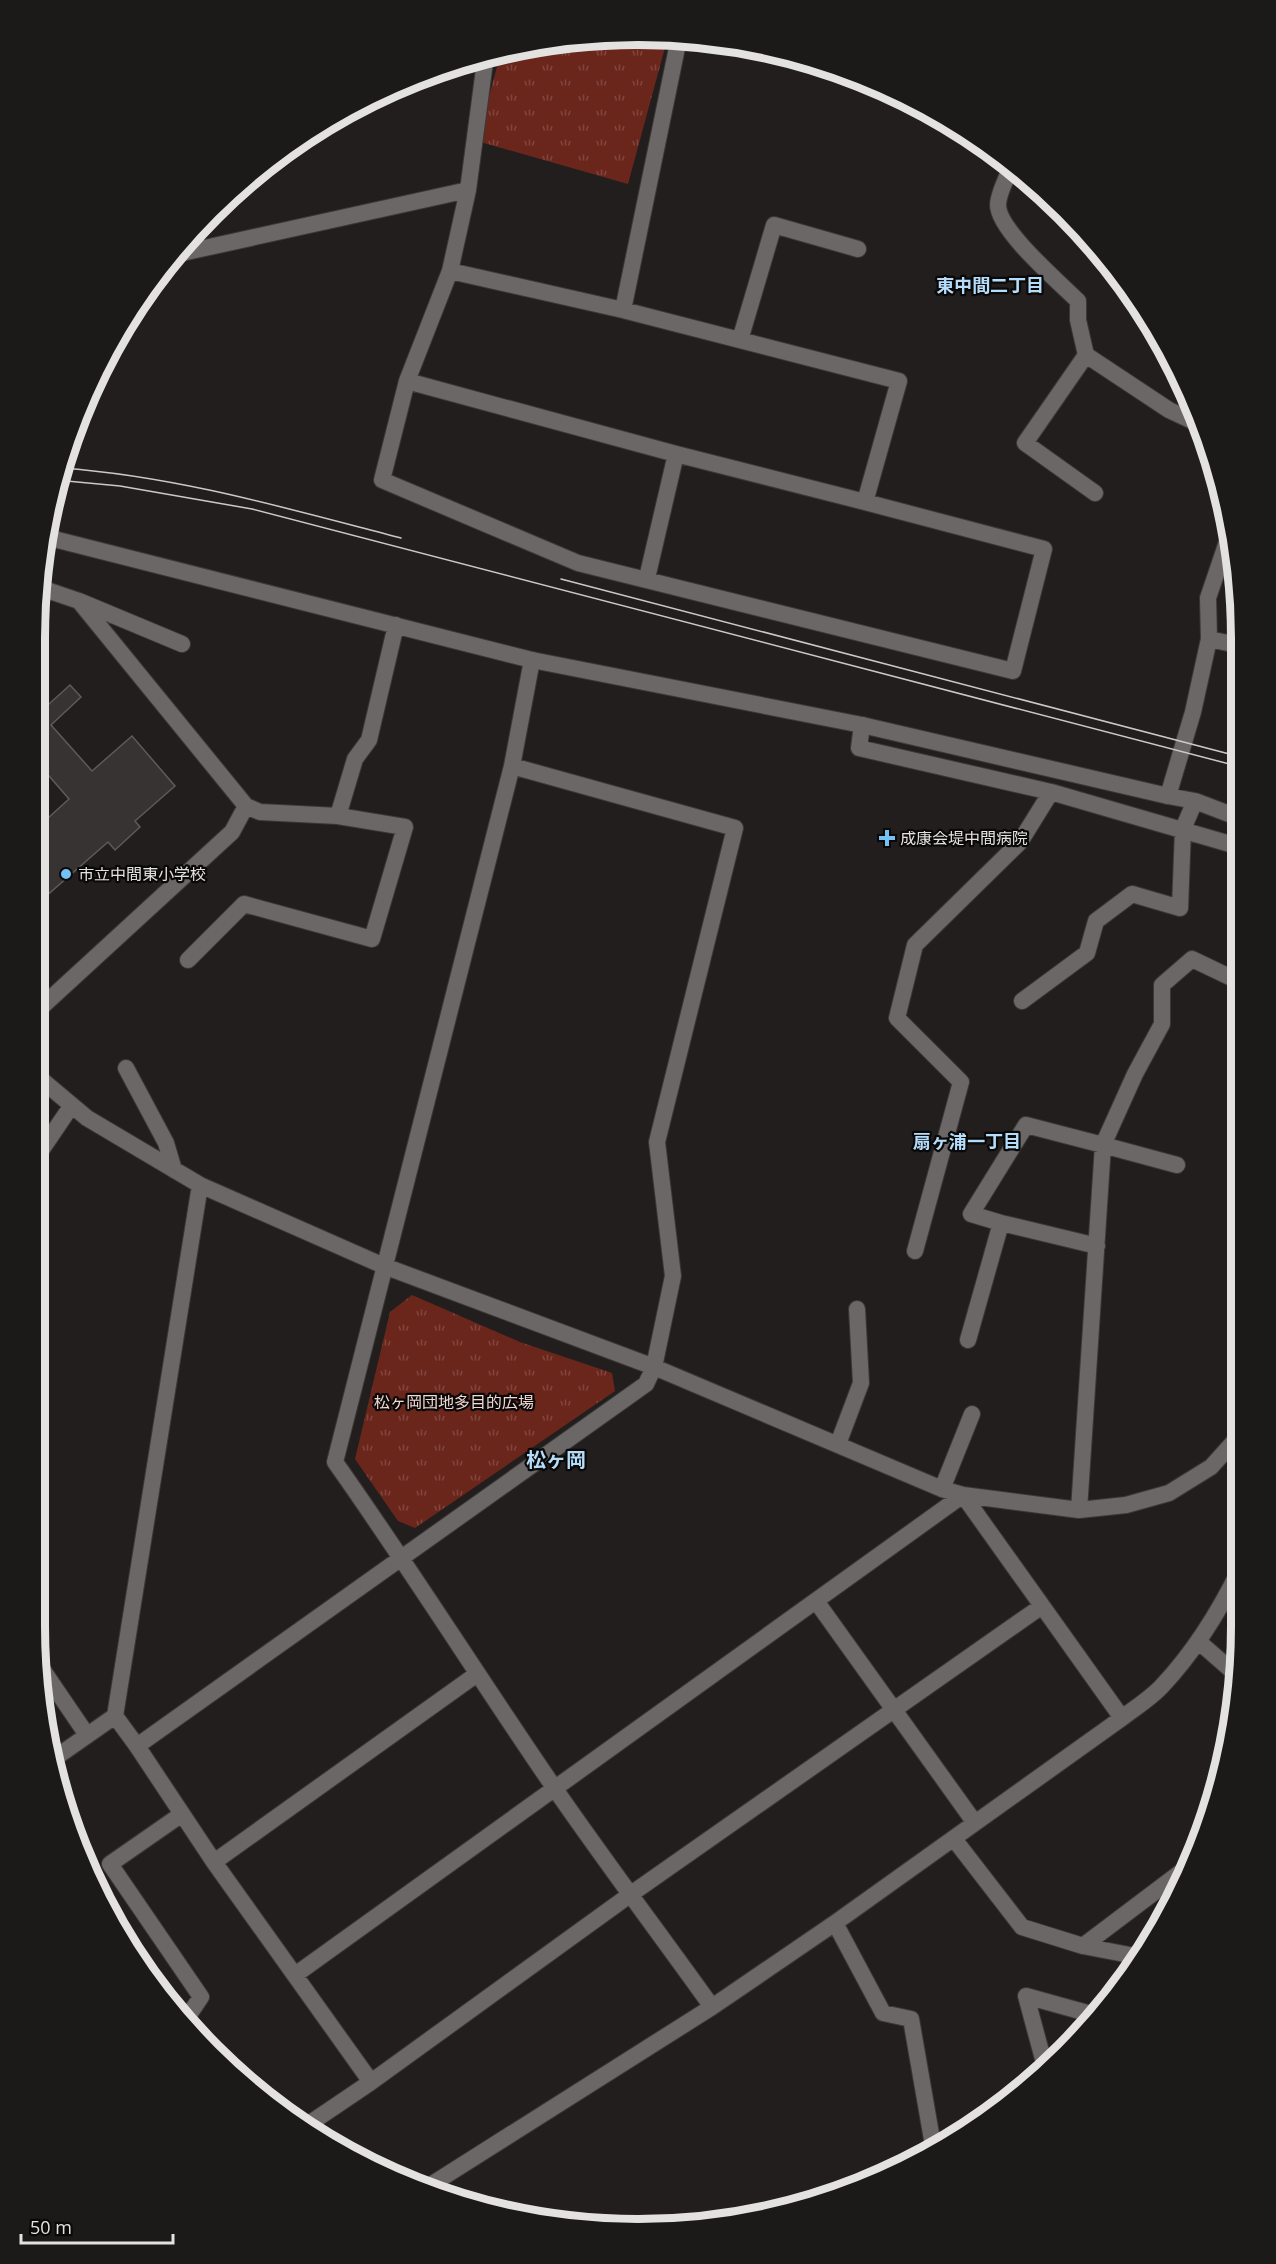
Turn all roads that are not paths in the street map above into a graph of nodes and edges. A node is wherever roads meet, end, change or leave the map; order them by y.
1 (677, 46) edge
2 (485, 65) edge
3 (1008, 175) edge
4 (468, 190) junction
5 (858, 249) dead end
6 (188, 252) edge
7 (450, 271) junction
8 (623, 310) junction
9 (740, 340) junction
10 (1086, 355) junction
11 (407, 381) junction
12 (1189, 419) edge
13 (676, 454) junction
14 (1095, 493) dead end
15 (865, 502) junction
16 (53, 539) edge
17 (1224, 550) edge
18 (647, 578) junction
19 (47, 590) edge
20 (80, 601) junction
21 (396, 626) junction
22 (1209, 639) junction
23 (182, 644) dead end
24 (1231, 644) edge
25 (531, 660) junction
26 (862, 725) junction
27 (512, 766) junction
28 (1051, 792) junction
29 (1168, 796) junction
30 (1195, 801) junction
31 (246, 806) junction
32 (1231, 815) edge
33 (338, 816) junction
34 (1183, 829) junction
35 (1231, 844) edge
36 (188, 960) dead end
37 (1231, 978) edge
38 (1022, 1001) dead end
39 (45, 1004) edge
40 (126, 1068) dead end
41 (45, 1082) edge
42 (72, 1105) junction
43 (45, 1145) edge
44 (1103, 1145) junction
45 (1178, 1166) dead end
46 (174, 1170) junction
47 (200, 1185) junction
48 (1000, 1223) junction
49 (1096, 1246) junction
50 (915, 1251) dead end
51 (384, 1266) junction
52 (857, 1309) dead end
53 (968, 1341) dead end
54 (654, 1367) junction
55 (972, 1414) dead end
56 (838, 1444) junction
57 (1231, 1445) edge
58 (942, 1488) junction
59 (963, 1495) junction
60 (1079, 1510) junction
61 (402, 1557) junction
62 (1231, 1587) edge
63 (816, 1601) junction
64 (1041, 1606) junction
65 (1199, 1642) junction
66 (1230, 1669) edge
67 (477, 1674) junction
68 (47, 1677) edge
69 (893, 1712) junction
70 (115, 1716) junction
71 (1122, 1718) junction
72 (87, 1735) junction
73 (137, 1746) junction
74 (59, 1755) edge
75 (554, 1788) junction
76 (182, 1814) junction
77 (975, 1823) junction
78 (954, 1839) junction
79 (214, 1862) junction
80 (1175, 1876) edge
81 (631, 1894) junction
82 (835, 1923) junction
83 (1083, 1946) junction
84 (1131, 1955) edge
85 (295, 1975) junction
86 (712, 2007) junction
87 (1087, 2013) edge
88 (190, 2014) edge
89 (1043, 2059) edge
90 (371, 2082) junction
91 (313, 2121) edge
92 (932, 2141) edge
93 (434, 2183) edge

1 - 8 street
2 - 4 street
3 - 10 street
4 - 6 street
4 - 7 street
5 - 9 street
7 - 8 street
7 - 11 street
8 - 9 street
9 - 15 street
10 - 12 street
10 - 14 street
11 - 13 street
11 - 18 street
13 - 15 street
13 - 18 street
15 - 18 street
16 - 21 street
17 - 22 street
19 - 20 street
20 - 23 street
20 - 31 street
21 - 25 street
21 - 33 street
22 - 24 street
22 - 29 street
25 - 26 street
25 - 27 street
26 - 28 street
26 - 29 street
27 - 51 street
27 - 54 street
28 - 34 street
28 - 50 street
29 - 30 street
30 - 32 street
30 - 34 street
31 - 33 street
31 - 39 street
33 - 36 street
34 - 35 street
34 - 38 street
37 - 44 street
40 - 46 street
41 - 42 street
42 - 43 street
42 - 46 street
44 - 45 street
44 - 48 street
44 - 49 street
46 - 47 street
47 - 51 street
47 - 70 street
48 - 49 street
48 - 53 street
49 - 60 street
51 - 54 street
51 - 61 street
52 - 56 street
54 - 56 street
54 - 61 street
55 - 58 street
56 - 58 street
57 - 60 street
58 - 59 street
59 - 60 street
59 - 63 street
59 - 64 street
61 - 67 street
61 - 73 street
62 - 65 street
63 - 69 street
63 - 75 street
64 - 69 street
64 - 71 street
65 - 66 street
65 - 71 street
67 - 75 street
67 - 79 street
68 - 72 street
69 - 77 street
69 - 81 street
70 - 72 street
70 - 73 street
71 - 77 street
72 - 74 street
73 - 76 street
75 - 81 street
75 - 85 street
76 - 79 street
76 - 88 street
77 - 78 street
78 - 82 street
78 - 83 street
79 - 85 street
80 - 83 street
81 - 86 street
81 - 90 street
82 - 86 street
82 - 92 street
83 - 84 street
85 - 90 street
86 - 93 street
87 - 89 street
90 - 91 street

